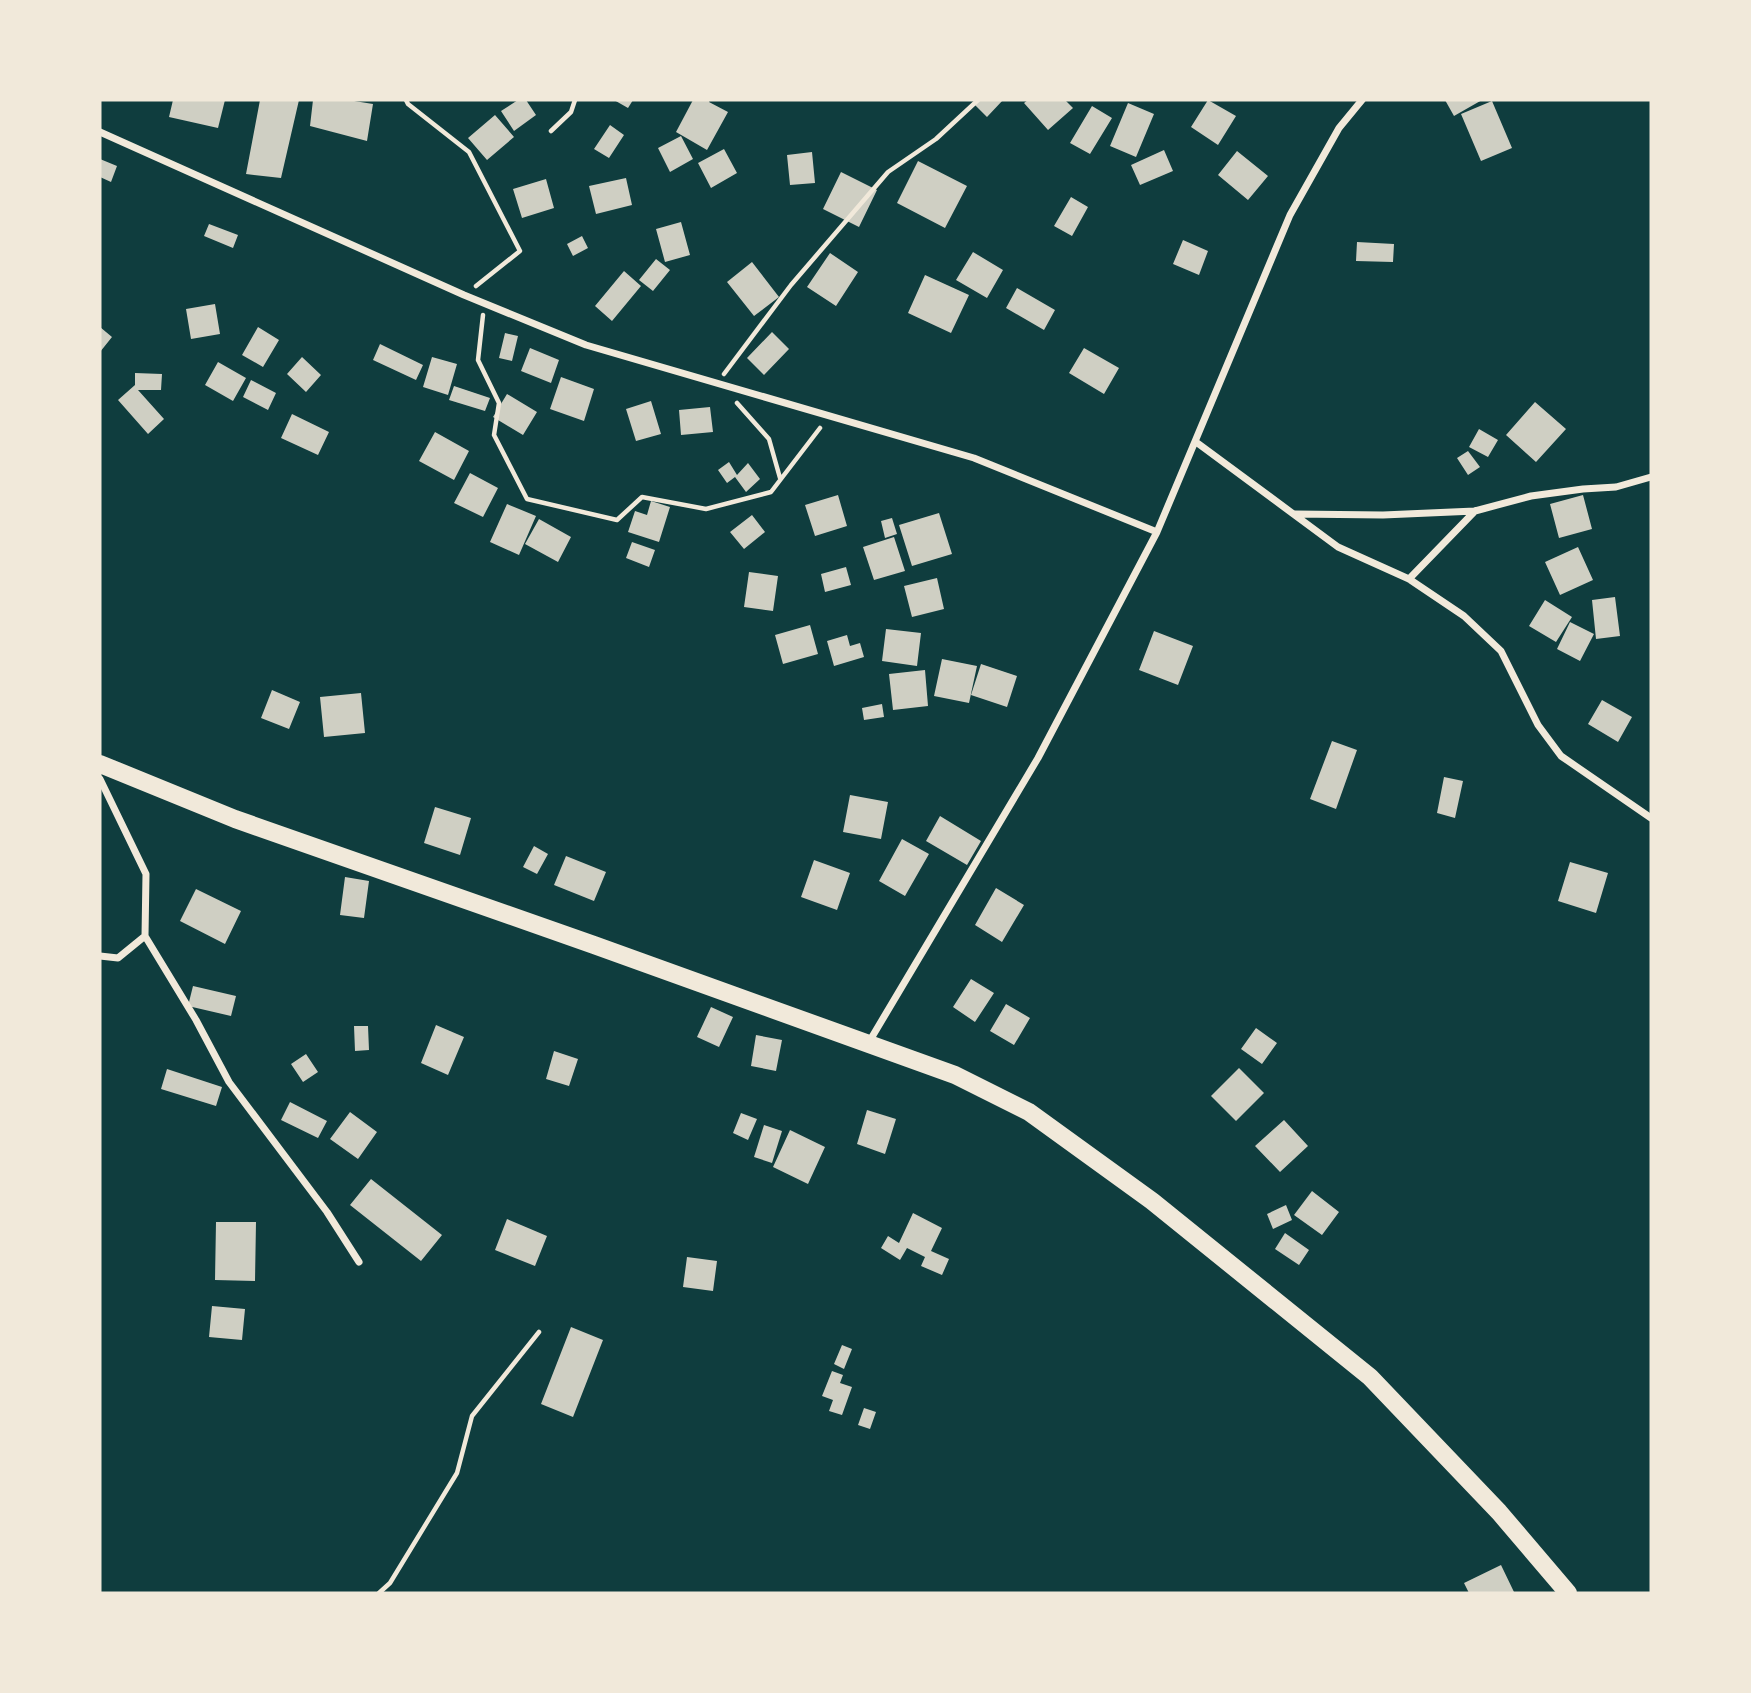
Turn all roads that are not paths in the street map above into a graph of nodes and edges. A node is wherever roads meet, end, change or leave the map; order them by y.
1 (1362, 100) edge
2 (100, 132) edge
3 (1196, 442) junction
4 (1651, 477) edge
5 (1475, 511) junction
6 (1294, 514) junction
7 (1157, 532) junction
8 (1409, 579) junction
9 (100, 764) edge
10 (100, 779) edge
11 (1651, 818) edge
12 (145, 936) junction
13 (100, 956) edge
14 (868, 1043) junction
15 (359, 1262) dead end
16 (1568, 1593) edge

1 - 3 street
2 - 7 street
3 - 6 street
3 - 7 street
4 - 5 street
5 - 6 street
5 - 8 street
6 - 8 street
7 - 14 street
8 - 11 street
9 - 14 main road
10 - 12 street
12 - 13 street
12 - 15 street
14 - 16 main road

